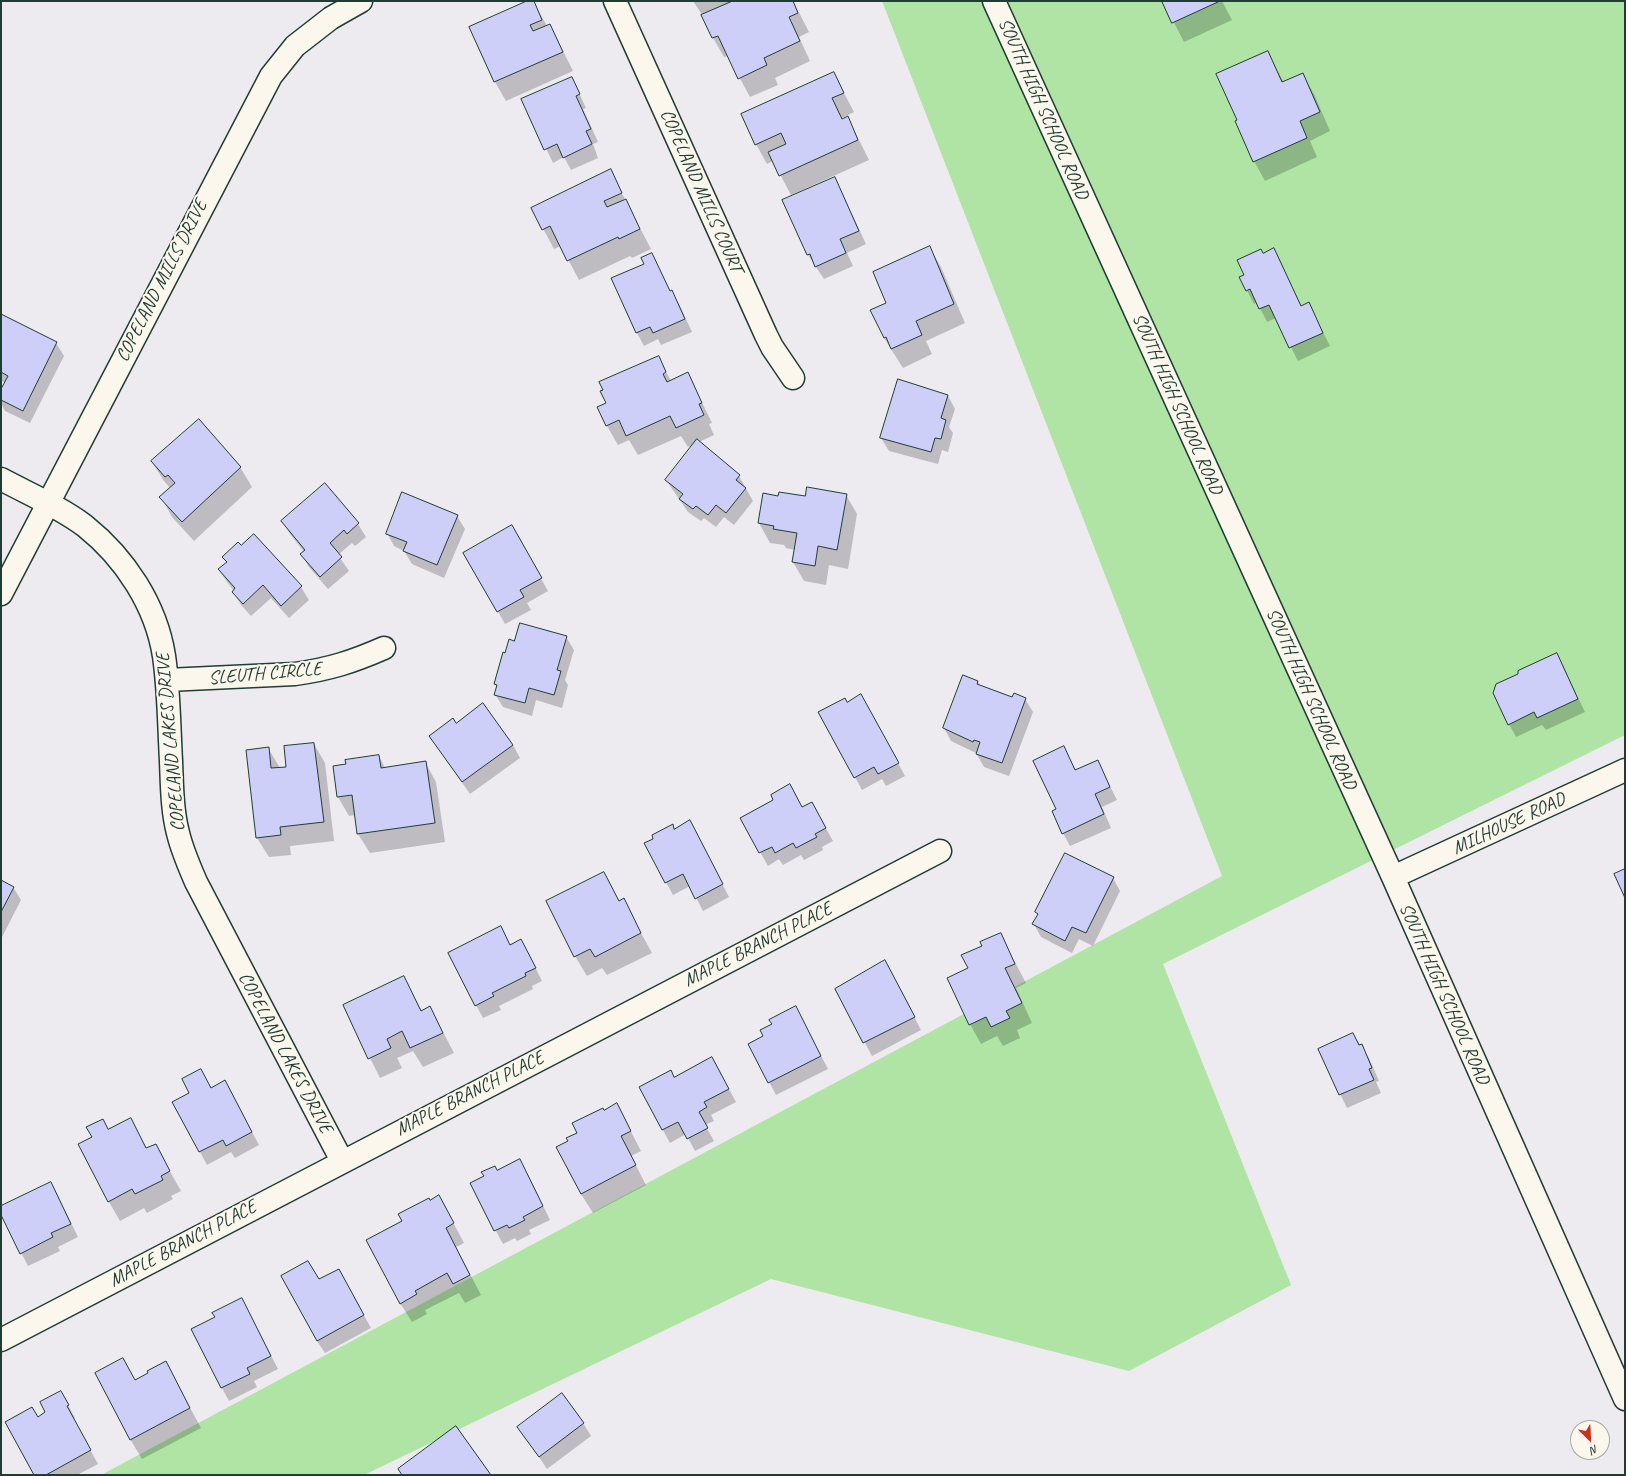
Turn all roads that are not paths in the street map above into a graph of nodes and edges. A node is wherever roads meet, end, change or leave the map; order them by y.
1 (361, 1) edge
2 (615, 1) edge
3 (994, 1) edge
4 (792, 378) dead end
5 (1, 479) edge
6 (48, 504) junction
7 (1, 594) edge
8 (384, 648) dead end
9 (167, 680) junction
10 (1625, 770) edge
11 (940, 851) dead end
12 (1393, 877) junction
13 (342, 1161) junction
14 (1, 1340) edge
15 (1625, 1399) edge

1 - 6 street, COPELAND MILLS DRIVE
2 - 4 street, COPELAND MILLS COURT
3 - 12 street, SOUTH HIGH SCHOOL ROAD
5 - 6 street, COPELAND LAKES DRIVE
6 - 7 street, COPELAND MILLS DRIVE
6 - 9 street, COPELAND LAKES DRIVE
8 - 9 street, SLEUTH CIRCLE
9 - 13 street, COPELAND LAKES DRIVE
10 - 12 street, MILHOUSE ROAD
11 - 13 street, MAPLE BRANCH PLACE
12 - 15 street, SOUTH HIGH SCHOOL ROAD
13 - 14 street, MAPLE BRANCH PLACE

